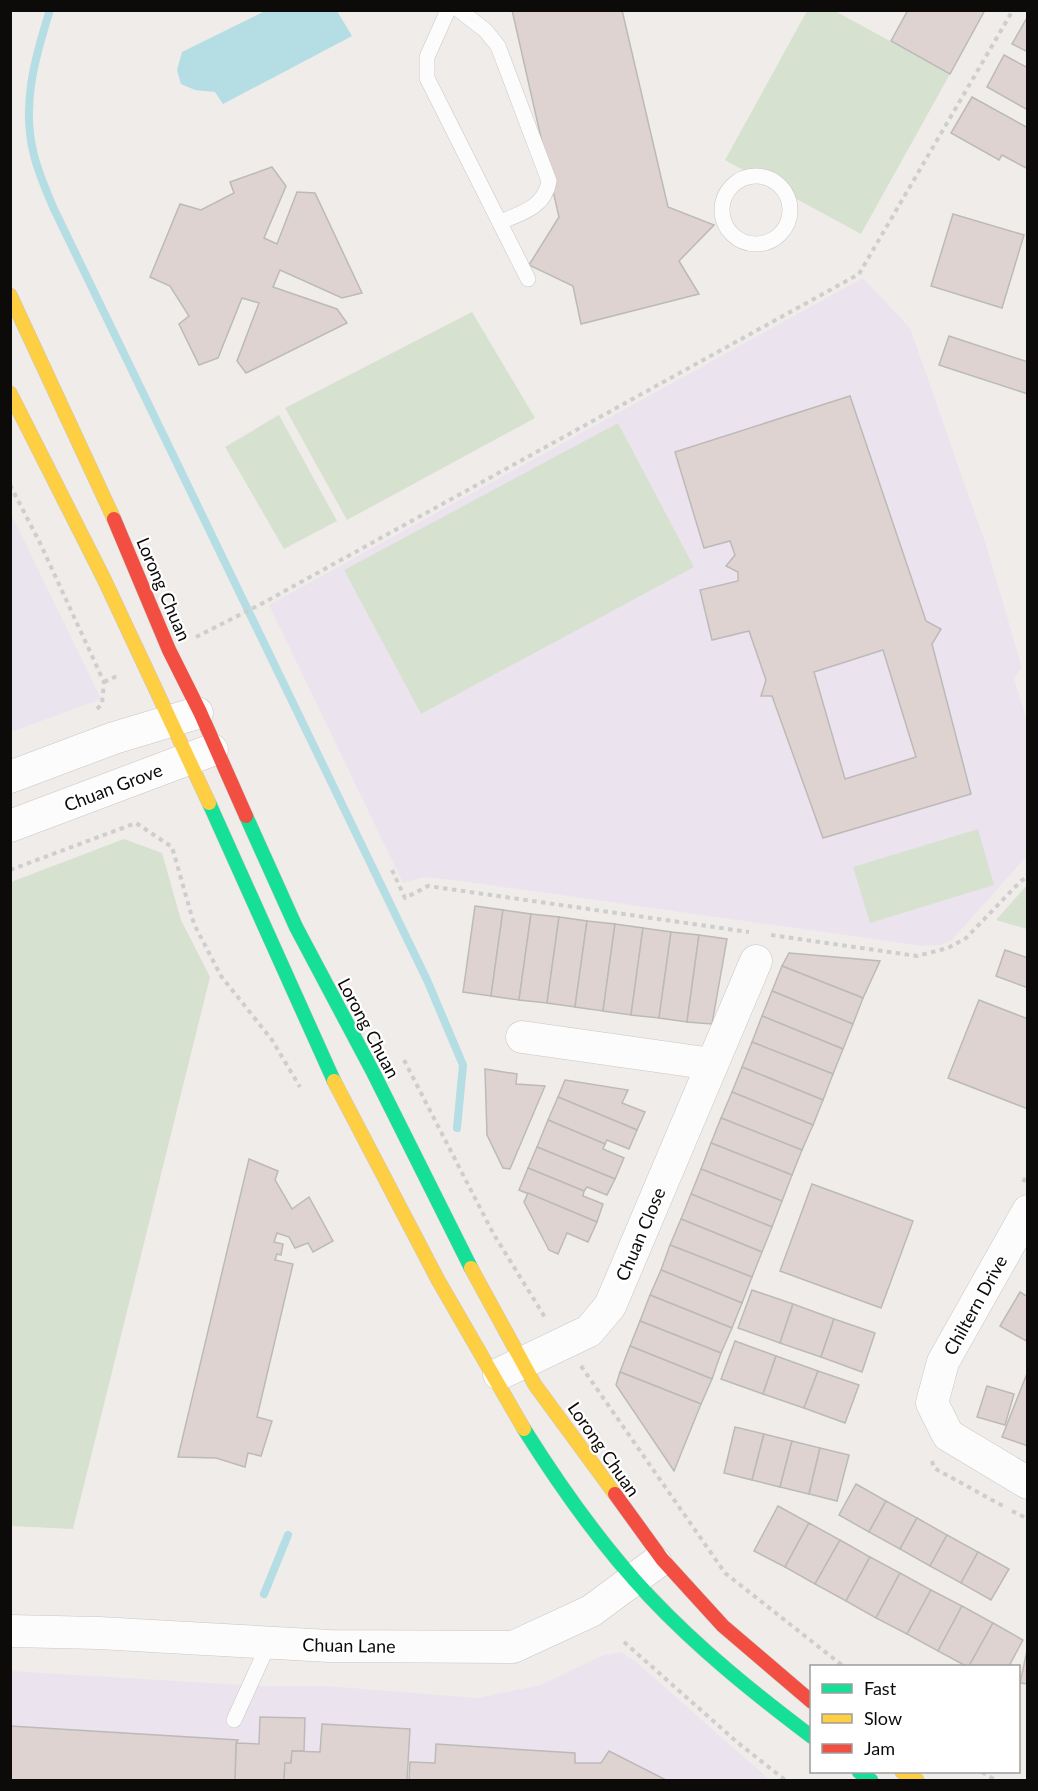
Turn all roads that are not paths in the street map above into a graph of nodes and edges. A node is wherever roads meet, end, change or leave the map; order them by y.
1 (448, 10) edge
2 (459, 10) edge
3 (739, 180) joint
4 (500, 222) junction
5 (528, 279) dead end
6 (10, 296) edge
7 (10, 393) edge
8 (185, 717) junction
9 (202, 754) junction
10 (10, 777) edge
11 (10, 826) edge
12 (759, 943) road end
13 (522, 1037) dead end
14 (712, 1064) junction
15 (373, 1071) junction
16 (337, 1088) junction
17 (390, 1107) junction
18 (356, 1124) junction
19 (1028, 1211) edge
20 (522, 1362) junction
21 (491, 1378) junction
22 (1028, 1483) edge
23 (662, 1559) junction
24 (634, 1579) junction
25 (10, 1631) edge
26 (269, 1643) junction
27 (810, 1700) edge
28 (234, 1720) dead end
29 (810, 1735) edge

1 - 4 lane
2 - 4 lane
3 - 3 lane
4 - 5 lane
6 - 8 main road, Lorong Chuan
7 - 8 main road, Lorong Chuan
8 - 9 main road, Lorong Chuan
8 - 9 main road, Lorong Chuan
8 - 10 street
9 - 11 street, Chuan Grove
9 - 15 main road, Lorong Chuan
9 - 16 main road, Lorong Chuan
12 - 14 street, Chuan Close
13 - 14 street
14 - 20 street, Chuan Close
15 - 16 lane
15 - 17 main road, Lorong Chuan
16 - 18 main road, Lorong Chuan
17 - 18 lane
17 - 20 main road, Lorong Chuan
18 - 21 main road, Lorong Chuan
19 - 22 street, Chiltern Drive
20 - 21 street, Chuan Close
20 - 23 main road, Lorong Chuan
21 - 24 main road, Lorong Chuan
23 - 24 street, Chuan Lane
23 - 27 main road, Lorong Chuan
24 - 26 street, Chuan Lane
24 - 29 main road, Lorong Chuan
25 - 26 street, Chuan Lane
26 - 28 lane

